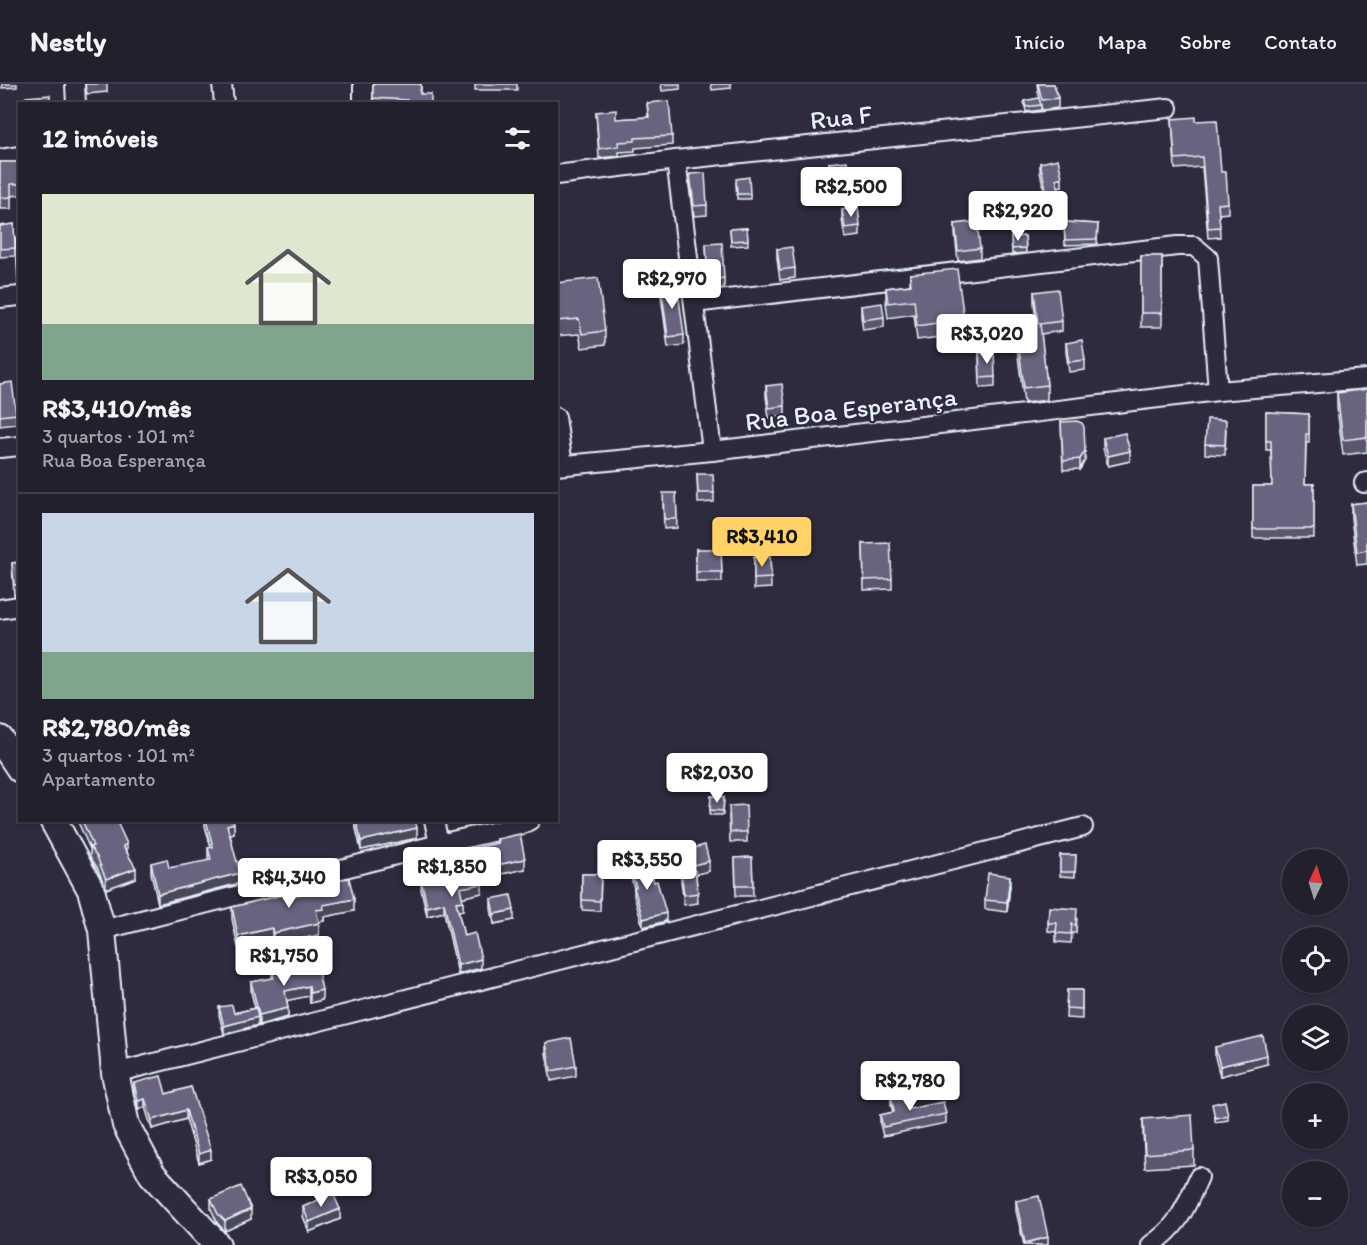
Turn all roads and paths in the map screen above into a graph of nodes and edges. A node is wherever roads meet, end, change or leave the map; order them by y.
1 (75, 84) edge
2 (222, 84) edge
3 (363, 84) edge
4 (76, 102) edge
5 (224, 102) edge
6 (363, 102) edge
7 (1168, 108) dead end
8 (18, 156) edge
9 (0, 159) edge
10 (676, 160) junction
11 (558, 176) edge
12 (18, 296) edge
13 (0, 298) edge
14 (694, 303) junction
15 (1367, 379) edge
16 (1218, 391) junction
17 (558, 441) edge
18 (18, 446) edge
19 (0, 448) edge
20 (712, 451) junction
21 (560, 465) edge
22 (18, 606) edge
23 (0, 609) edge
24 (0, 739) edge
25 (18, 766) edge
26 (54, 822) edge
27 (434, 822) edge
28 (526, 822) edge
29 (1083, 827) dead end
30 (439, 844) junction
31 (102, 930) junction
32 (115, 1073) junction
33 (1199, 1177) dead end
34 (217, 1245) edge
35 (1151, 1245) edge

1 - 4 street
2 - 5 street
3 - 6 street
7 - 10 street, Rua F
8 - 9 street
10 - 11 street, Rua F
10 - 14 street
12 - 13 street
14 - 16 street
14 - 20 street
15 - 16 street, Rua Boa Esperança
16 - 20 street, Rua Boa Esperança
17 - 21 street
18 - 19 street
20 - 21 street, Rua Boa Esperança
22 - 23 street
24 - 25 street
26 - 31 street
27 - 30 street
28 - 30 street
29 - 32 street
30 - 31 street
31 - 32 street
32 - 34 street
33 - 35 street

